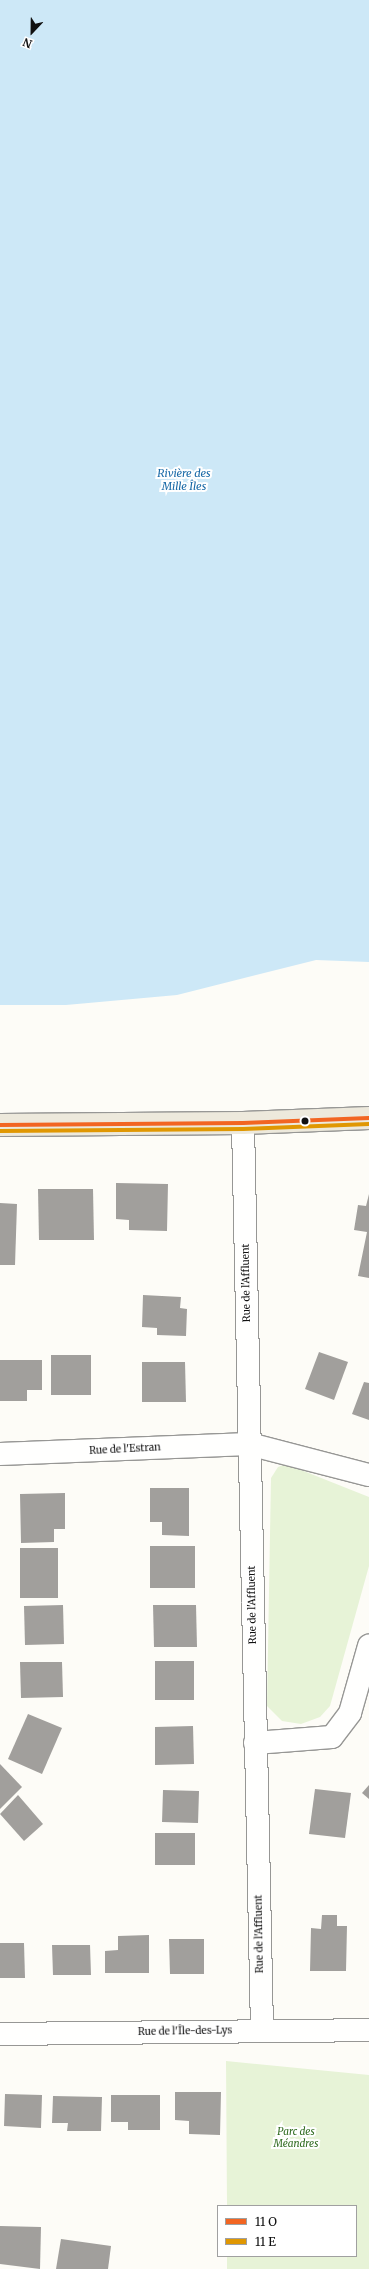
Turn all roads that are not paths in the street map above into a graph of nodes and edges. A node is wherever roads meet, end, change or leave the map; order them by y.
1 (369, 1118) edge
2 (243, 1123) junction
3 (0, 1125) edge
4 (249, 1444) junction
5 (0, 1454) edge
6 (369, 1475) edge
7 (369, 1646) edge
8 (255, 1743) junction
9 (262, 2030) junction
10 (369, 2030) edge
11 (0, 2034) edge

1 - 2 main road
2 - 3 main road
2 - 4 street, Rue de l'Affluent
4 - 5 street, Rue de l'Estran
4 - 6 street
4 - 8 street, Rue de l'Affluent
7 - 8 street
8 - 9 street, Rue de l'Affluent
9 - 10 street, Rue de l'Île-des-Lys
9 - 11 street, Rue de l'Île-des-Lys

